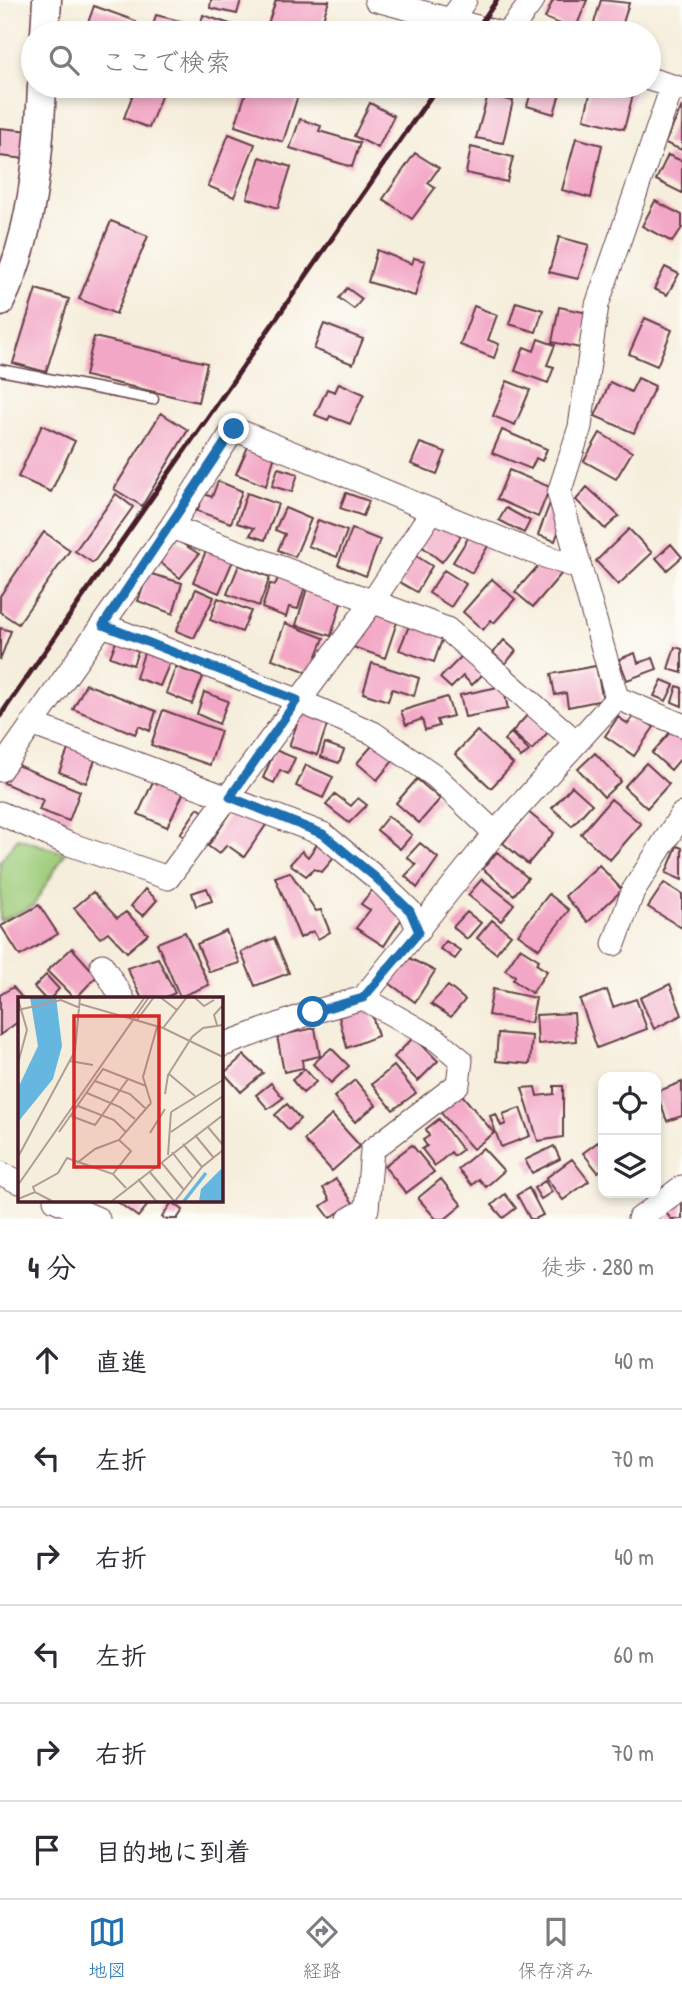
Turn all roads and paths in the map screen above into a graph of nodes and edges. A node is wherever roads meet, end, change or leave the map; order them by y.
1 (47, 0) edge
2 (376, 0) edge
3 (465, 0) edge
4 (533, 0) edge
5 (46, 21) edge
6 (450, 21) joint
7 (517, 21) edge
8 (677, 88) edge
9 (41, 98) edge
10 (0, 302) edge
11 (0, 370) edge
12 (153, 399) dead end
13 (432, 511) junction
14 (171, 527) junction
15 (580, 568) junction
16 (373, 601) junction
17 (103, 625) junction
18 (617, 698) junction
19 (297, 700) junction
20 (32, 724) junction
21 (682, 725) edge
22 (576, 742) junction
23 (0, 770) edge
24 (230, 797) junction
25 (0, 813) edge
26 (682, 814) edge
27 (495, 833) junction
28 (419, 932) junction
29 (614, 944) dead end
30 (102, 965) dead end
31 (122, 997) edge
32 (363, 998) junction
33 (222, 1045) edge
34 (0, 1173) edge
35 (18, 1182) edge
36 (682, 1187) edge
37 (60, 1202) edge
38 (98, 1219) edge
39 (349, 1219) edge
40 (639, 1219) edge

1 - 5 street
2 - 6 street
3 - 6 street
4 - 7 street
8 - 15 street
9 - 10 street
11 - 12 lane
13 - 14 street
13 - 15 street
13 - 16 street
14 - 16 street
14 - 17 street
15 - 18 street
16 - 19 street
16 - 22 street
17 - 19 street
17 - 20 street
18 - 21 street
18 - 22 street
19 - 24 street
19 - 27 street
20 - 23 street
20 - 24 street
22 - 27 street
24 - 25 street
24 - 28 street
26 - 29 street
27 - 28 street
28 - 32 street
30 - 31 street
32 - 33 street
32 - 39 street
34 - 35 street
36 - 40 street
37 - 38 street

